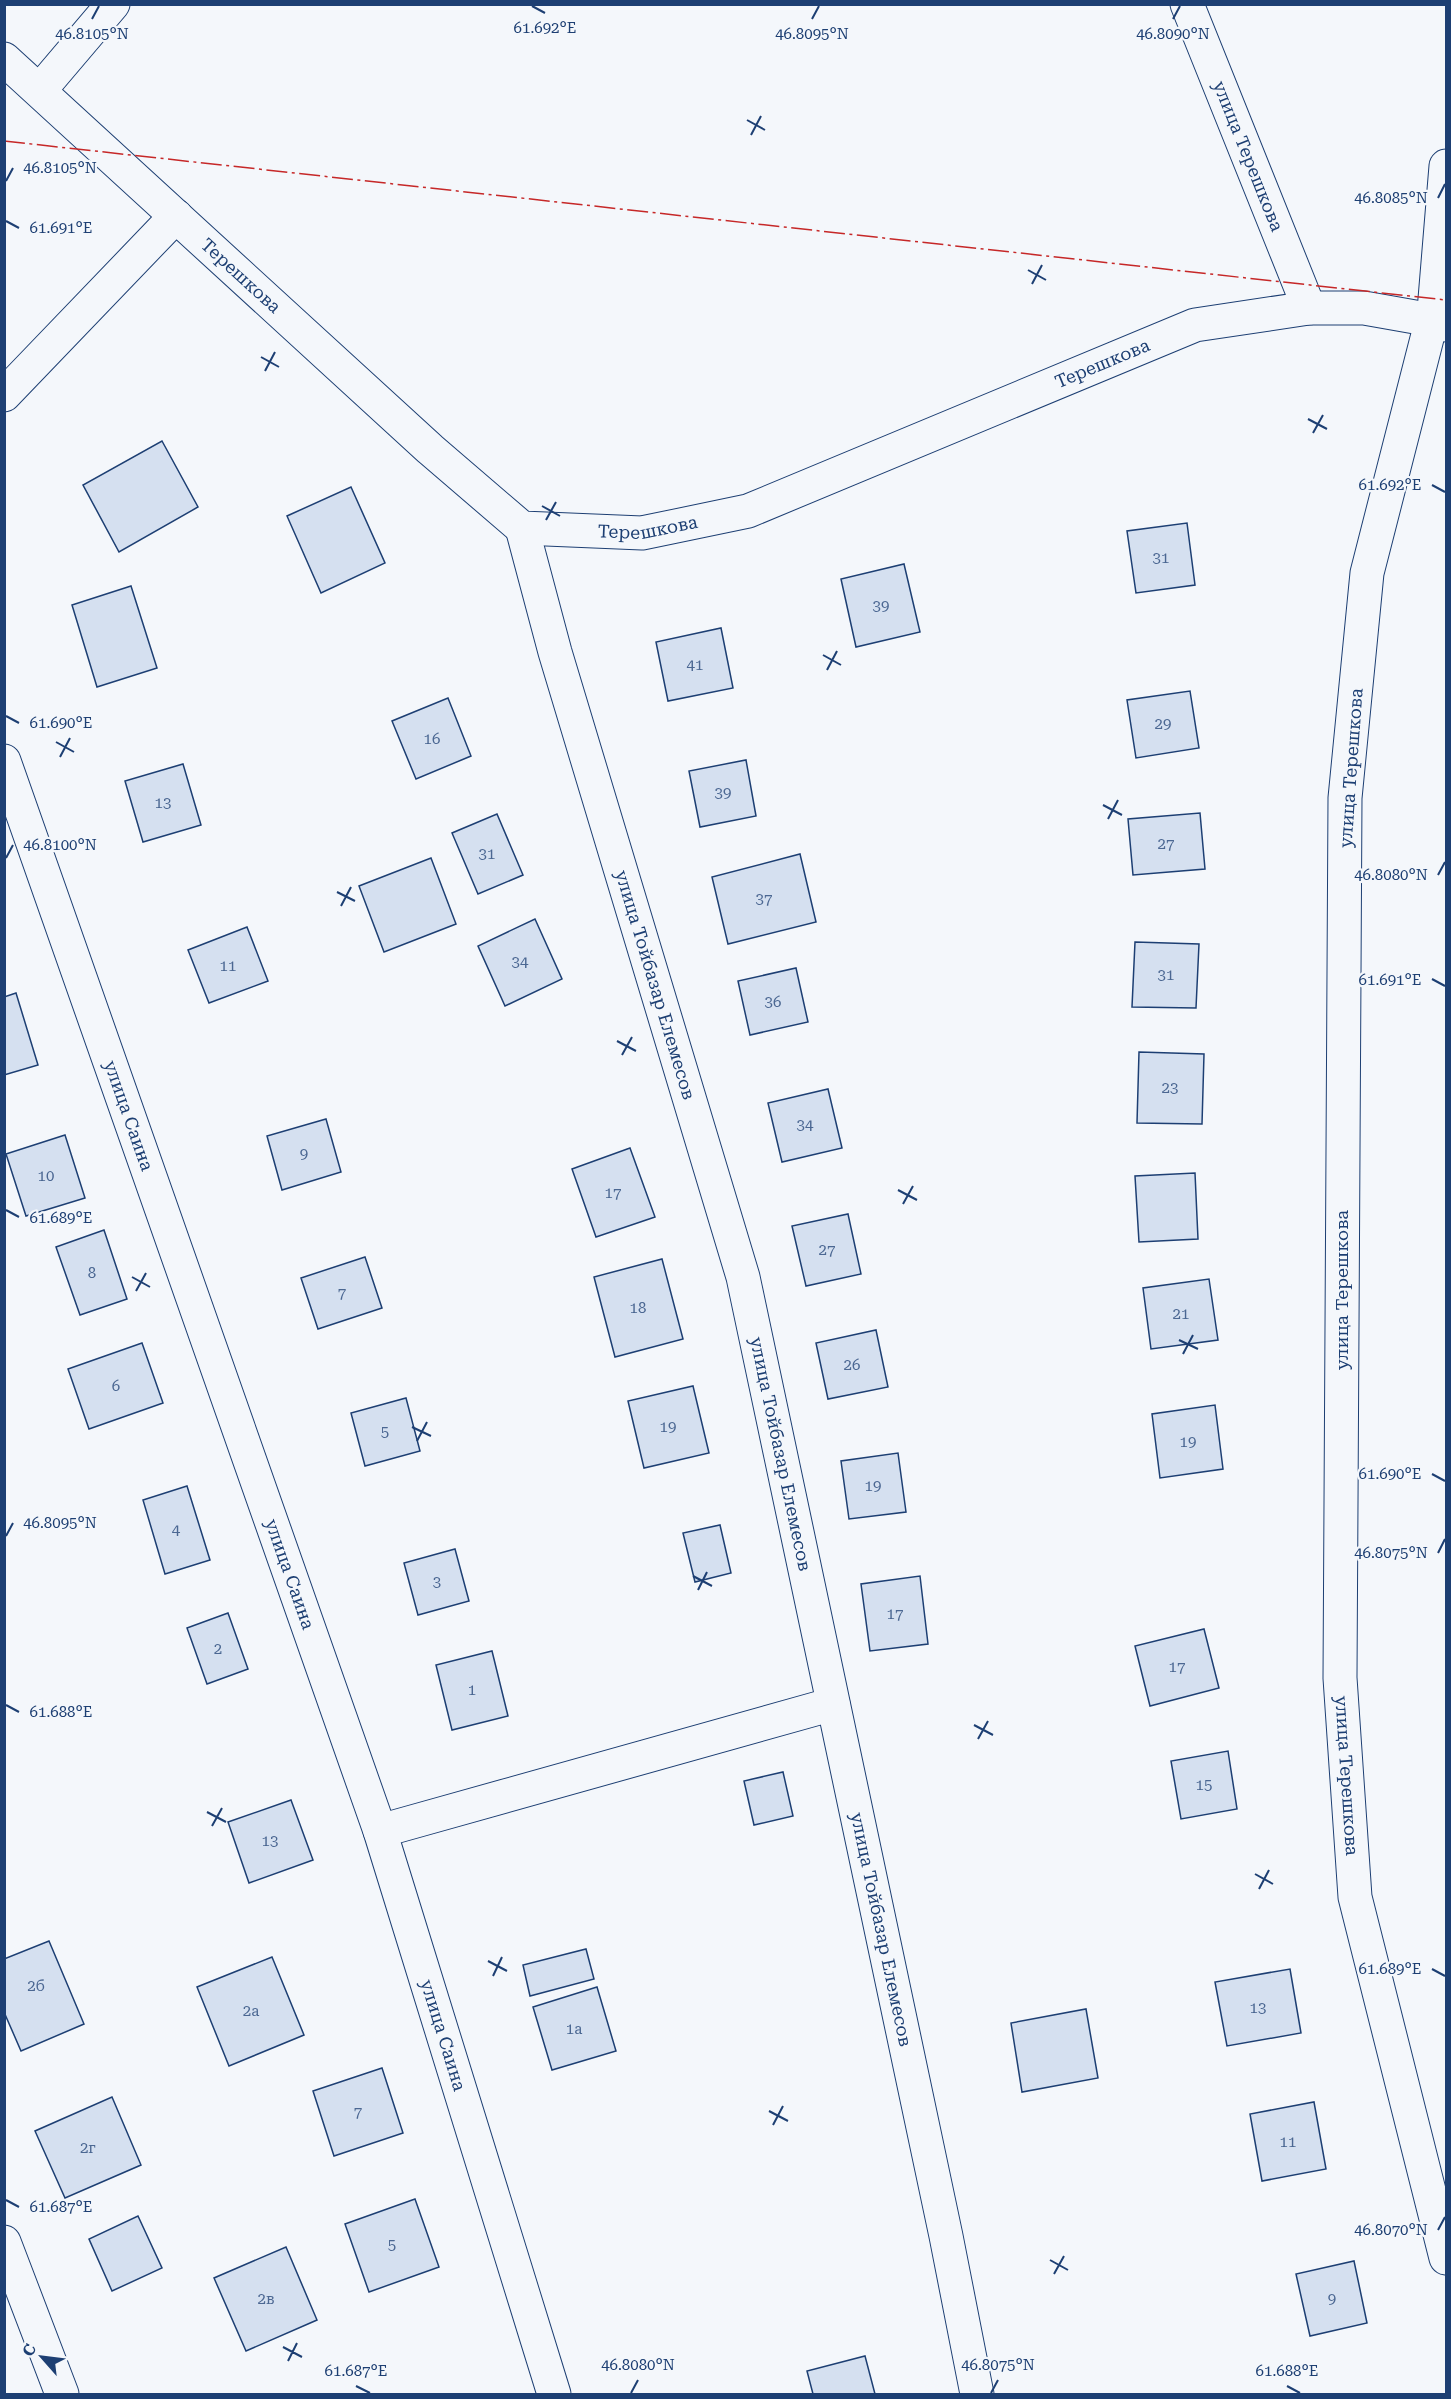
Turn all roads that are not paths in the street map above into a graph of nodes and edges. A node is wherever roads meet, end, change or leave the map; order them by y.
1 (113, 4) edge
2 (1187, 4) edge
3 (4, 58) edge
4 (40, 90) junction
5 (1446, 166) edge
6 (176, 216) junction
7 (1309, 308) junction
8 (1439, 322) edge
9 (4, 395) edge
10 (522, 528) junction
11 (4, 761) edge
12 (833, 1704) junction
13 (380, 1831) junction
14 (4, 2242) edge
15 (1446, 2258) edge
16 (62, 2394) edge
17 (554, 2394) edge
18 (976, 2394) edge

1 - 4 street
2 - 7 street, улица Терешкова
3 - 4 street, Терешкова
4 - 6 street, Терешкова
5 - 8 street, улица Терешкова
6 - 9 street
6 - 10 street, Терешкова
7 - 8 street, Терешкова
7 - 10 street, Терешкова
8 - 15 street, улица Терешкова
10 - 12 street, улица Тойбазар Елемесов
11 - 13 street, улица Саина
12 - 13 street
12 - 18 street, улица Тойбазар Елемесов
13 - 17 street, улица Саина
14 - 16 street

